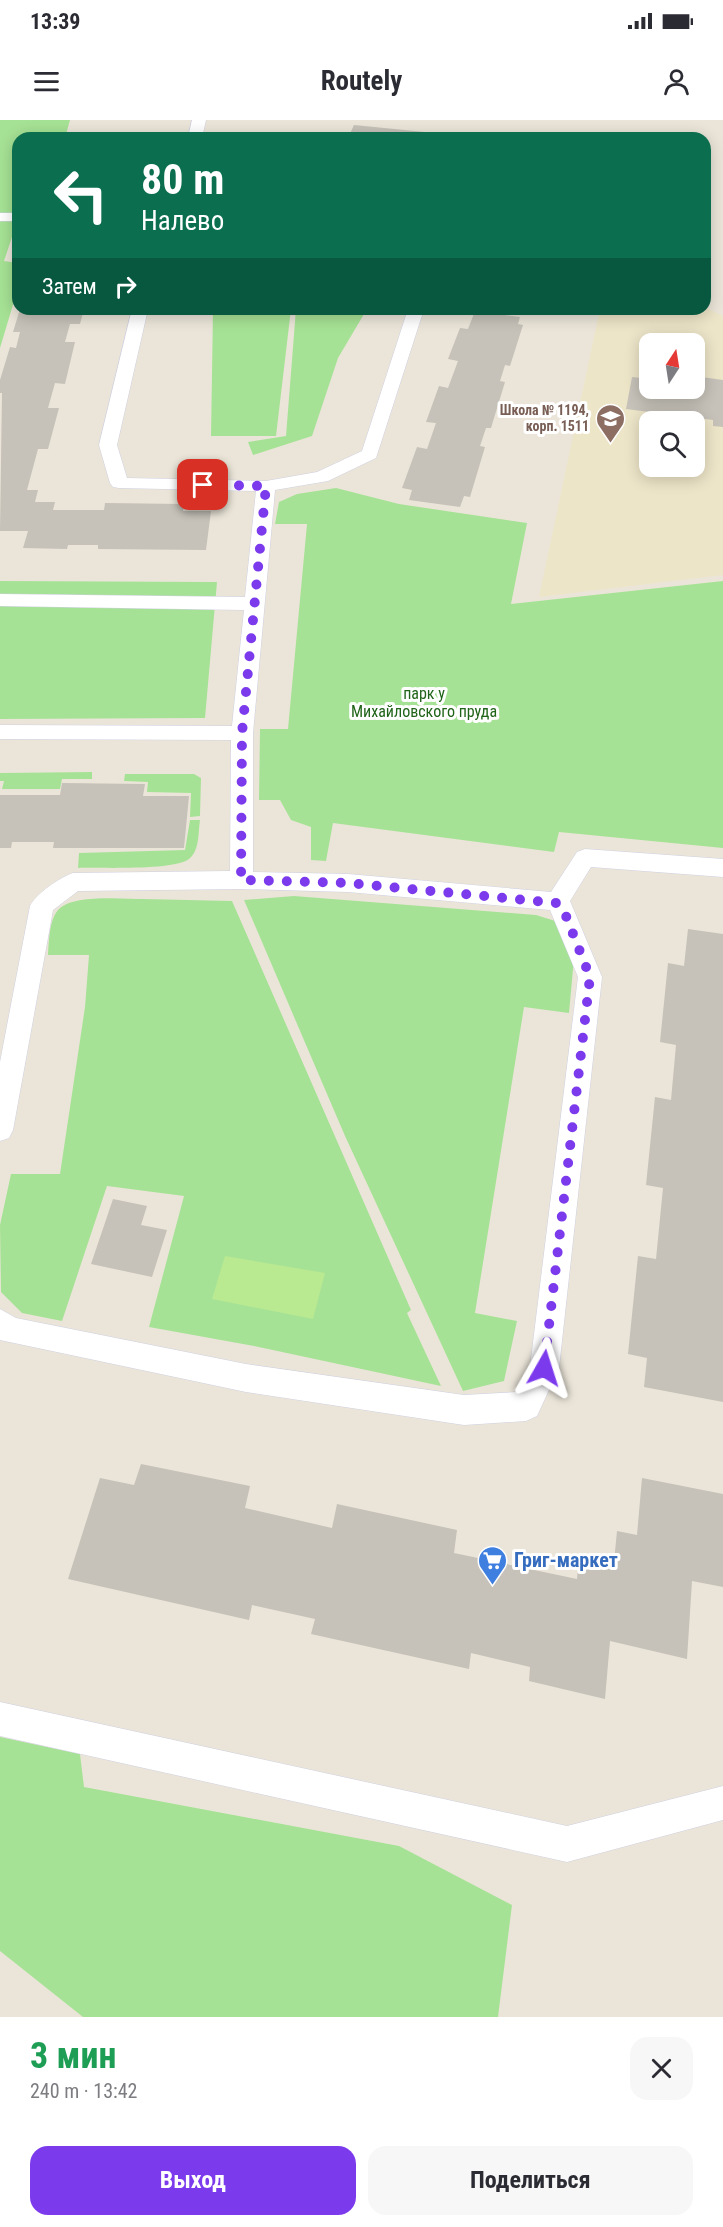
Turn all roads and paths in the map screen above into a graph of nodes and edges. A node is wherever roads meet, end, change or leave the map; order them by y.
1 (139, 315) edge
2 (414, 315) edge
3 (266, 486) junction
4 (0, 600) edge
5 (256, 603) junction
6 (0, 732) edge
7 (242, 733) junction
8 (723, 868) edge
9 (241, 880) junction
10 (557, 903) junction
11 (0, 1130) edge
12 (0, 1323) edge
13 (0, 1719) edge
14 (723, 1803) edge

1 - 3 lane
2 - 3 lane
3 - 5 lane
4 - 5 lane
5 - 7 lane
6 - 7 lane
7 - 9 lane
8 - 10 lane
9 - 10 lane
9 - 11 lane
10 - 12 lane
13 - 14 lane

